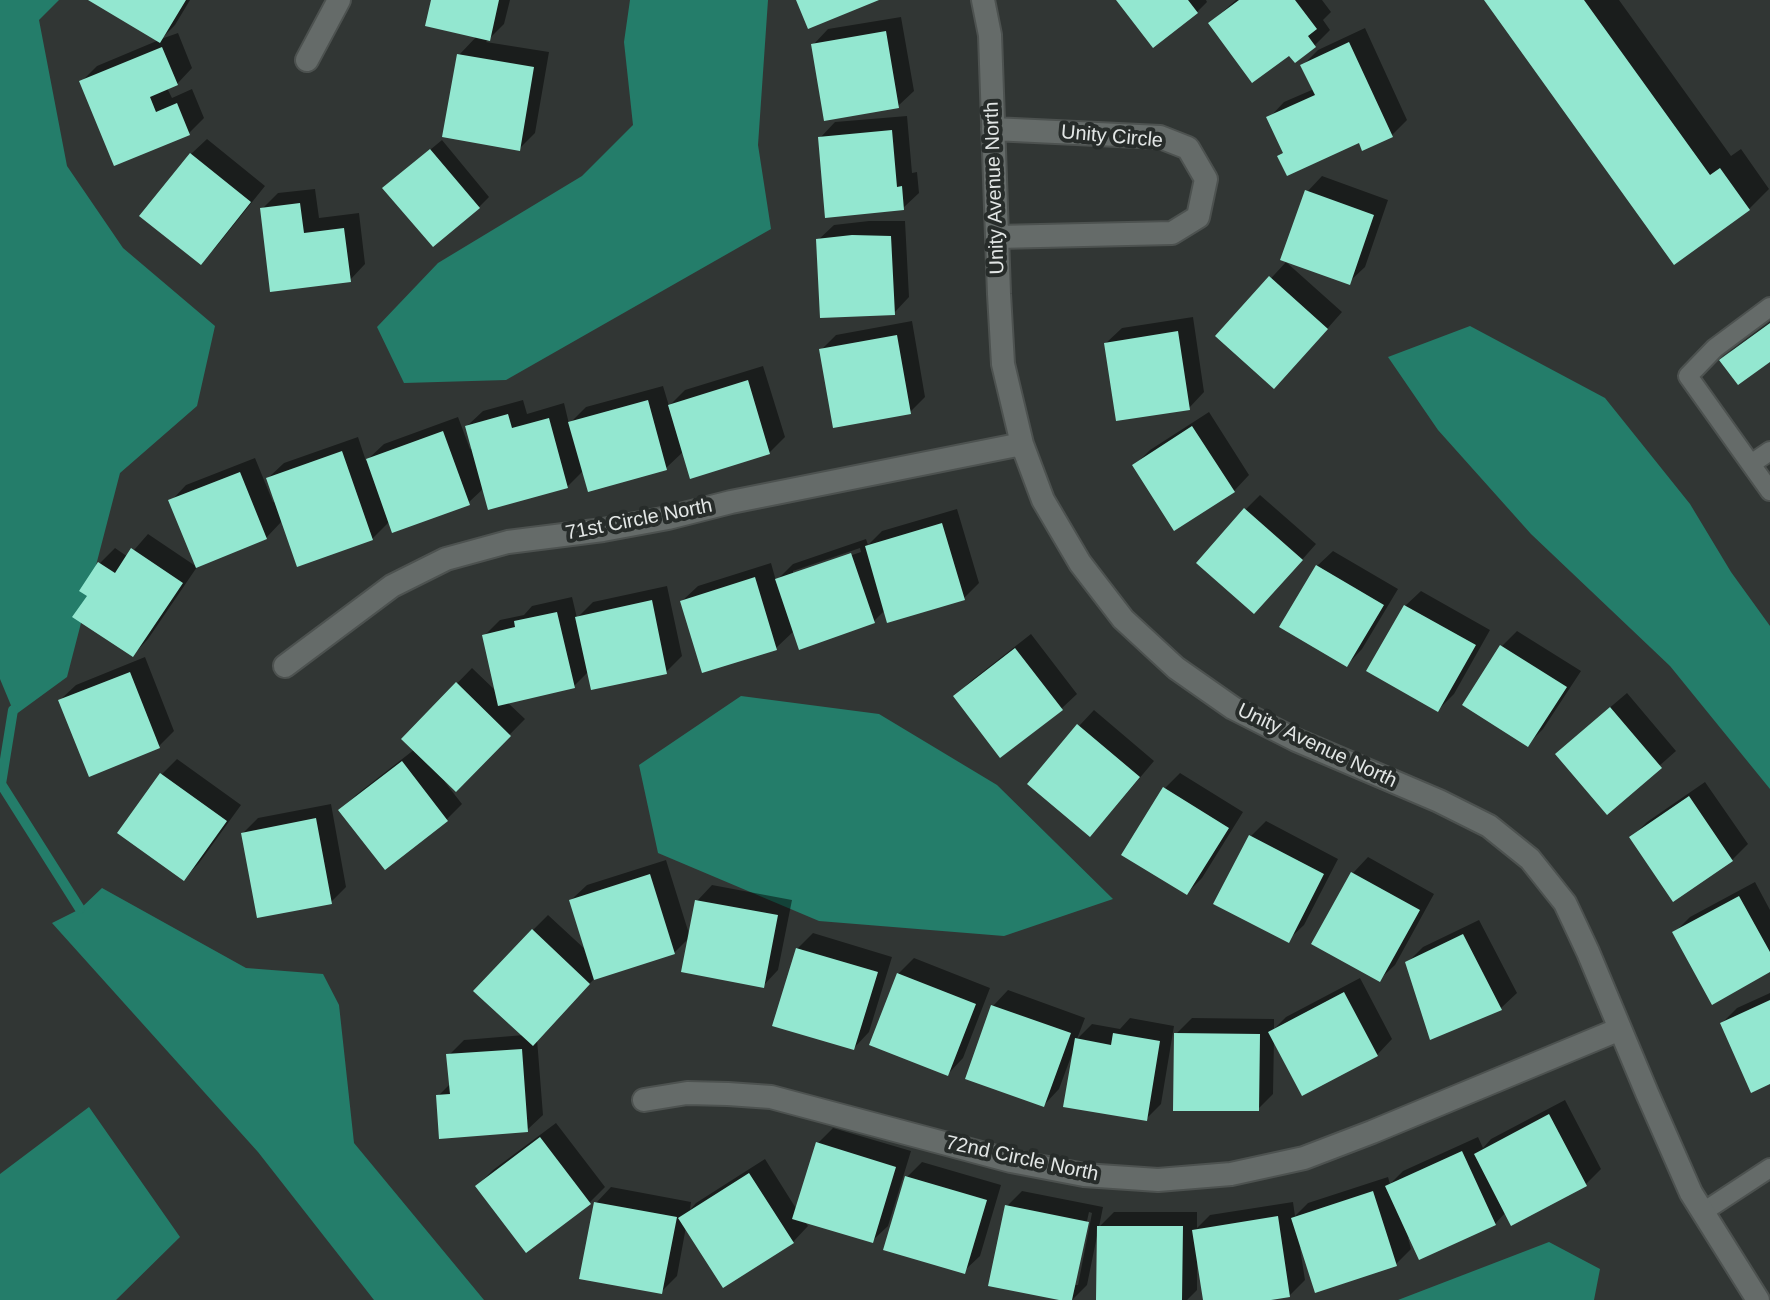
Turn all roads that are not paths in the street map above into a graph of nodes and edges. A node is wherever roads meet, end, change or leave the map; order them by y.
1 (339, 0) edge
2 (983, 0) edge
3 (307, 60) dead end
4 (993, 129) junction
5 (997, 237) junction
6 (1770, 307) edge
7 (1022, 444) junction
8 (1770, 451) edge
9 (1751, 464) junction
10 (1770, 491) edge
11 (285, 666) dead end
12 (1620, 1029) junction
13 (644, 1100) dead end
14 (1770, 1168) edge
15 (1703, 1212) junction
16 (1762, 1296) edge

1 - 3 street
2 - 4 street, Unity Avenue North
4 - 5 street, Unity Avenue North
4 - 5 street, Unity Circle
5 - 7 street, Unity Avenue North
6 - 9 lane
7 - 11 street, 71st Circle North
7 - 12 street, Unity Avenue North
8 - 9 lane
9 - 10 lane
12 - 13 street, 72nd Circle North
12 - 15 street, Unity Avenue North
14 - 15 lane
15 - 16 street, Unity Avenue North

